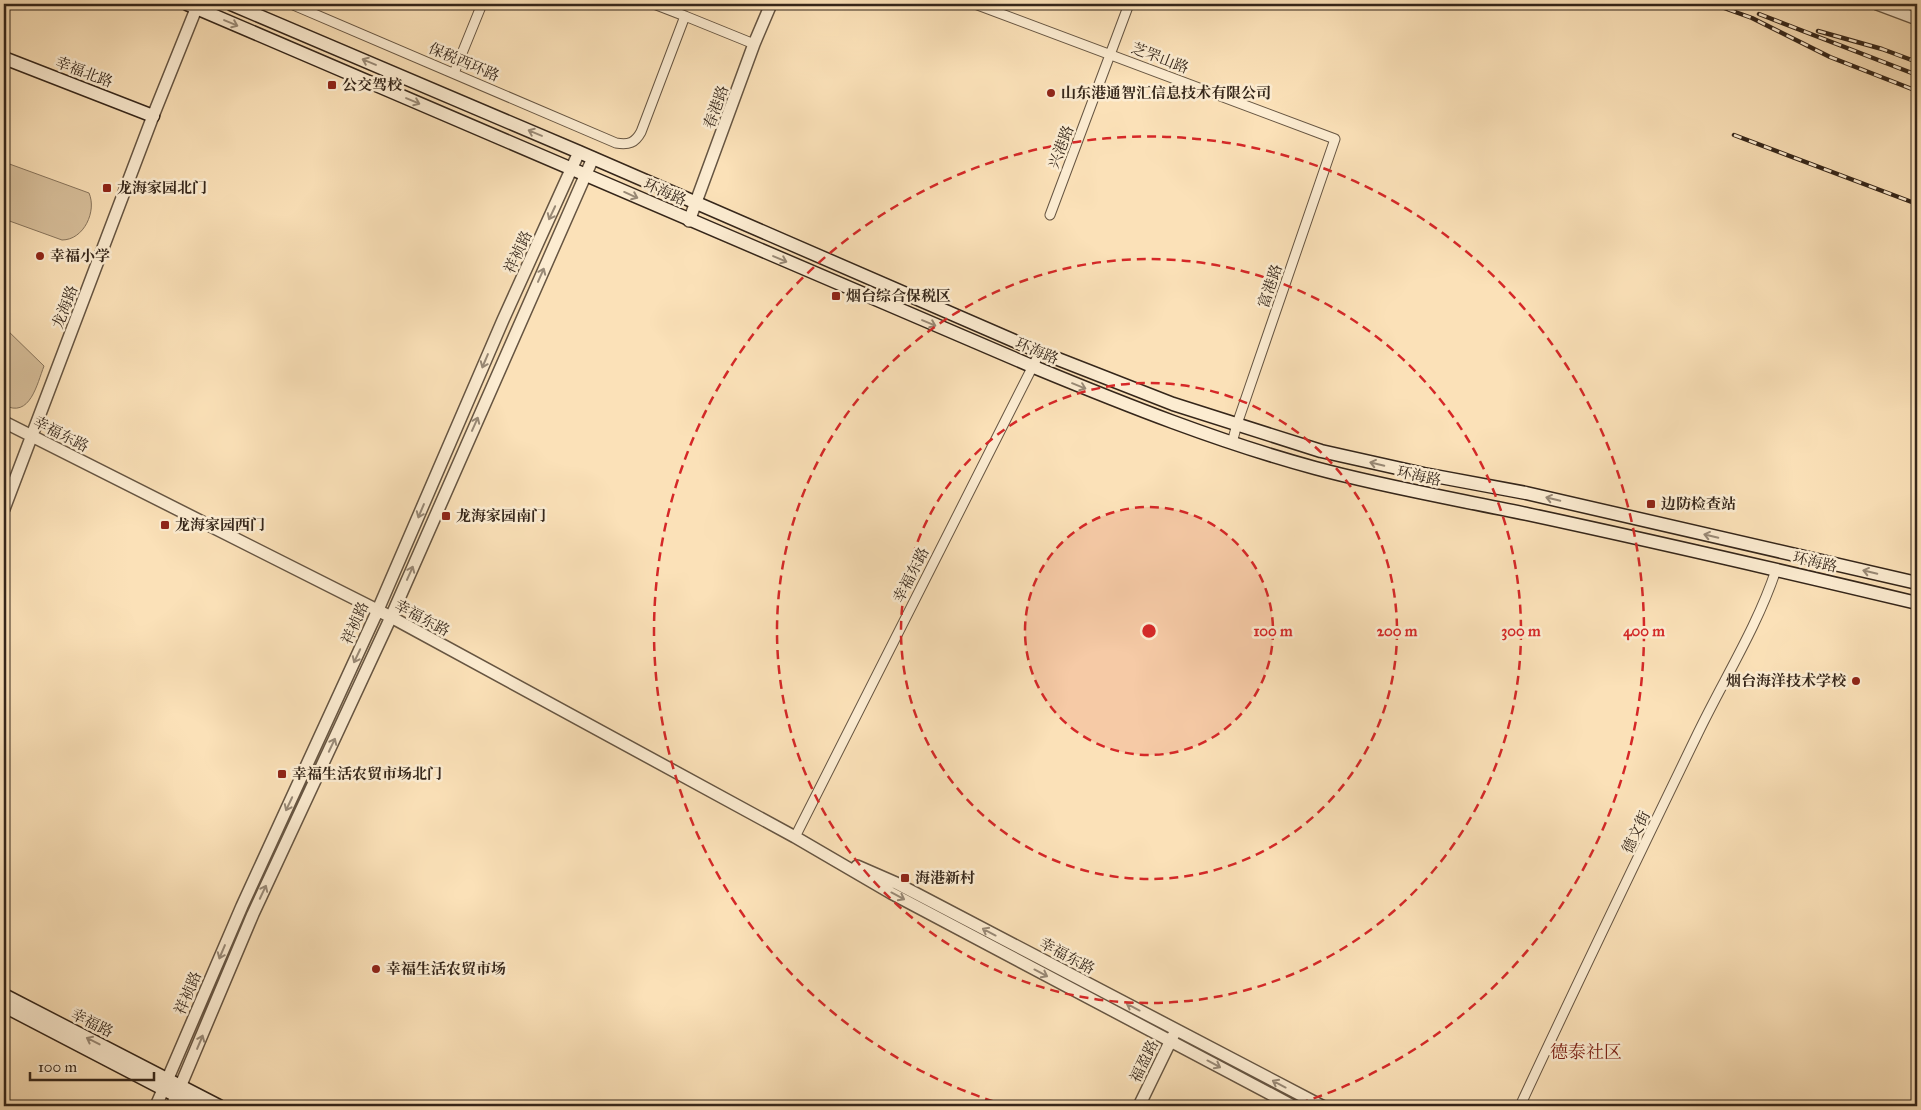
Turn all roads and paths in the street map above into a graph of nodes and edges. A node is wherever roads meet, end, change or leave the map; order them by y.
1 (231, 4) edge
2 (291, 4) edge
3 (482, 4) edge
4 (654, 4) edge
5 (771, 4) edge
6 (975, 4) edge
7 (1129, 4) edge
8 (1877, 4) edge
9 (194, 5) edge
10 (685, 16) junction
11 (1917, 19) edge
12 (754, 44) junction
13 (1110, 54) junction
14 (4, 58) edge
15 (454, 73) junction
16 (153, 116) junction
17 (1335, 139) joint
18 (580, 152) junction
19 (594, 158) junction
20 (572, 169) junction
21 (586, 175) junction
22 (697, 204) junction
23 (1050, 215) dead end
24 (690, 221) junction
25 (1040, 352) junction
26 (1034, 367) junction
27 (4, 422) edge
28 (1237, 424) junction
29 (32, 436) junction
30 (1232, 443) junction
31 (4, 509) edge
32 (1776, 570) junction
33 (1917, 583) edge
34 (1917, 603) edge
35 (377, 612) junction
36 (391, 617) junction
37 (795, 837) junction
38 (4, 995) edge
39 (4, 1006) edge
40 (1176, 1030) junction
41 (1170, 1041) junction
42 (165, 1084) junction
43 (177, 1096) edge
44 (156, 1106) edge
45 (196, 1106) edge
46 (220, 1106) edge
47 (1139, 1106) edge
48 (1293, 1106) edge
49 (1322, 1106) edge
50 (1520, 1106) edge

18 -> 1 main road, 环海路
2 - 15 street, 保税西环路
3 - 15 street
4 - 10 street
5 - 12 street, 春港路
6 - 13 street, 芝罘山路
7 - 13 street, 兴港路
8 - 11 street
9 - 16 street, 龙海路
9 -> 20 main road, 环海路
10 - 12 street
10 - 15 street, 保税西环路
12 - 22 street, 春港路
13 - 17 street, 芝罘山路
13 - 23 street, 兴港路
14 - 16 main road, 幸福北路
16 - 29 street, 龙海路
17 - 28 street, 富港路
18 - 19 main road, 环海路
18 - 20 street, 祥祯路
19 - 21 street, 祥祯路
19 - 22 main road, 环海路
20 - 21 main road, 环海路
20 -> 35 street, 祥祯路
21 -> 24 main road, 环海路
36 -> 21 street, 祥祯路
22 - 24 street, 春港路
22 - 25 main road, 环海路
24 -> 26 main road, 环海路
25 - 26 street, 幸福东路
25 - 28 main road, 环海路
26 -> 30 main road, 环海路
26 - 37 street, 幸福东路
27 - 29 street, 幸福东路
28 - 30 street, 富港路
33 -> 28 main road, 环海路
29 - 31 street, 龙海路
29 - 35 street, 幸福东路
30 - 32 main road, 环海路
32 - 34 main road, 环海路
32 - 50 street, 德文街
35 - 36 street, 幸福东路
35 -> 42 street, 祥祯路
36 - 37 street, 幸福东路
43 -> 36 street, 祥祯路
40 -> 37 street, 幸福东路
37 -> 41 street, 幸福东路
42 -> 38 main road, 幸福路
39 - 42 main road, 幸福路
40 - 41 street, 福盈路
49 -> 40 street, 幸福东路
41 - 47 street, 福盈路
41 -> 48 street, 幸福东路
42 - 43 main road, 幸福路
42 - 44 street, 祥祯路
43 - 45 main road, 幸福路
43 - 46 main road, 幸福路

